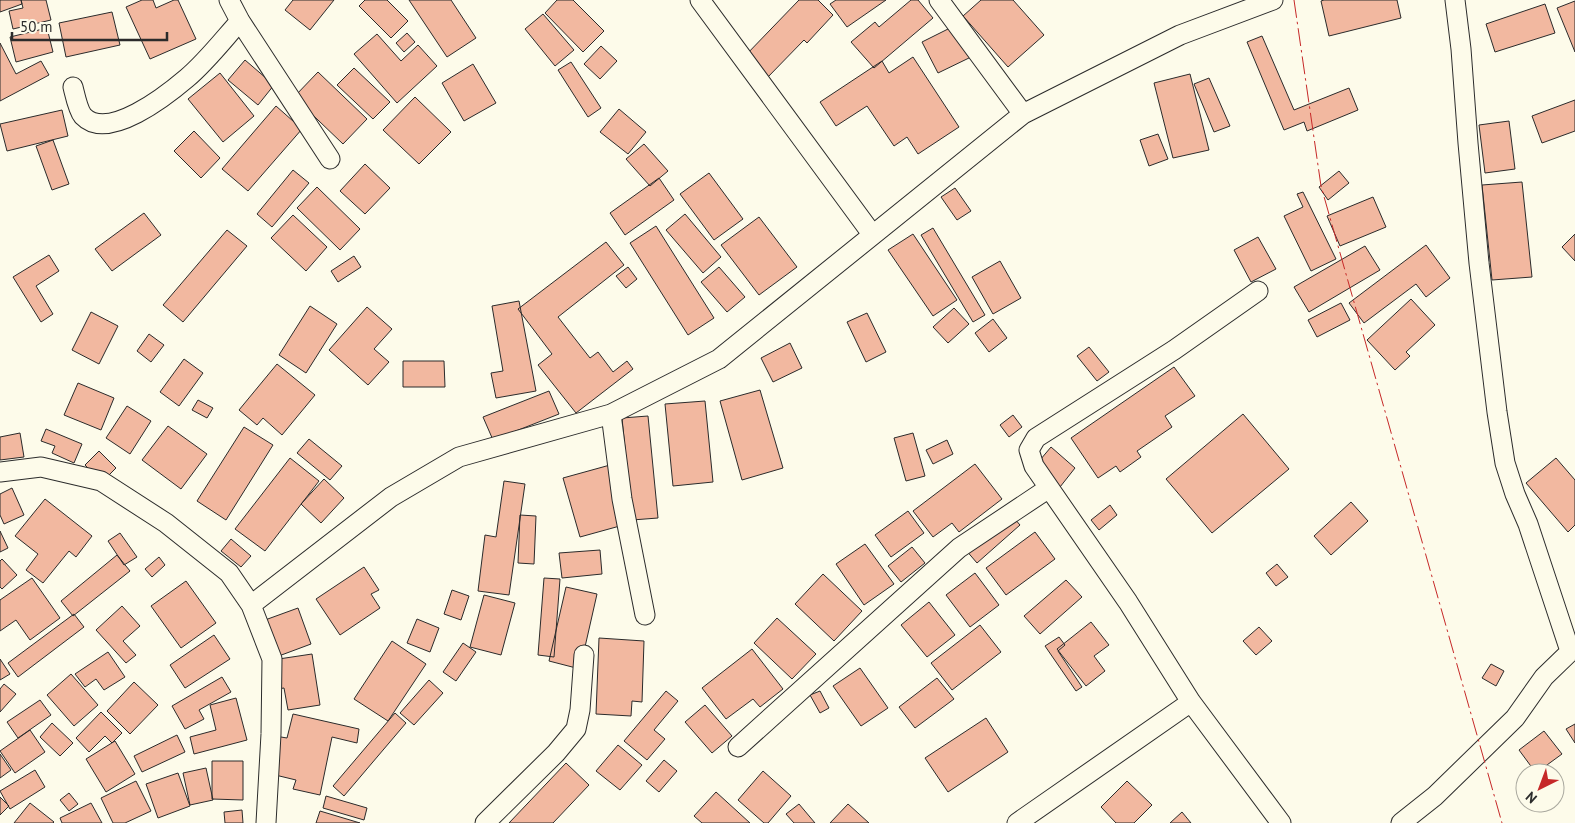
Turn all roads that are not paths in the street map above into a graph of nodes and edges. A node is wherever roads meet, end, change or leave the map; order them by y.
1 (229, 0) edge
2 (700, 0) edge
3 (939, 0) edge
4 (1274, 0) edge
5 (1455, 0) edge
6 (240, 21) junction
7 (73, 87) dead end
8 (1023, 114) junction
9 (330, 159) dead end
10 (872, 234) junction
11 (1258, 290) dead end
12 (611, 414) junction
13 (0, 472) edge
14 (1049, 488) junction
15 (251, 605) junction
16 (645, 615) dead end
17 (1572, 649) edge
18 (584, 655) dead end
19 (1191, 702) junction
20 (738, 747) dead end
21 (266, 823) edge
22 (486, 823) edge
23 (1016, 823) edge
24 (1281, 823) edge
25 (1402, 823) edge

1 - 6 street
2 - 10 street
3 - 8 street
4 - 8 street
5 - 17 street
6 - 7 street
6 - 9 street
8 - 10 street
10 - 12 street
11 - 14 street
12 - 15 street
12 - 16 street
13 - 15 street
14 - 19 street
14 - 20 street
15 - 21 street
17 - 25 street
18 - 22 street
19 - 23 street
19 - 24 street

